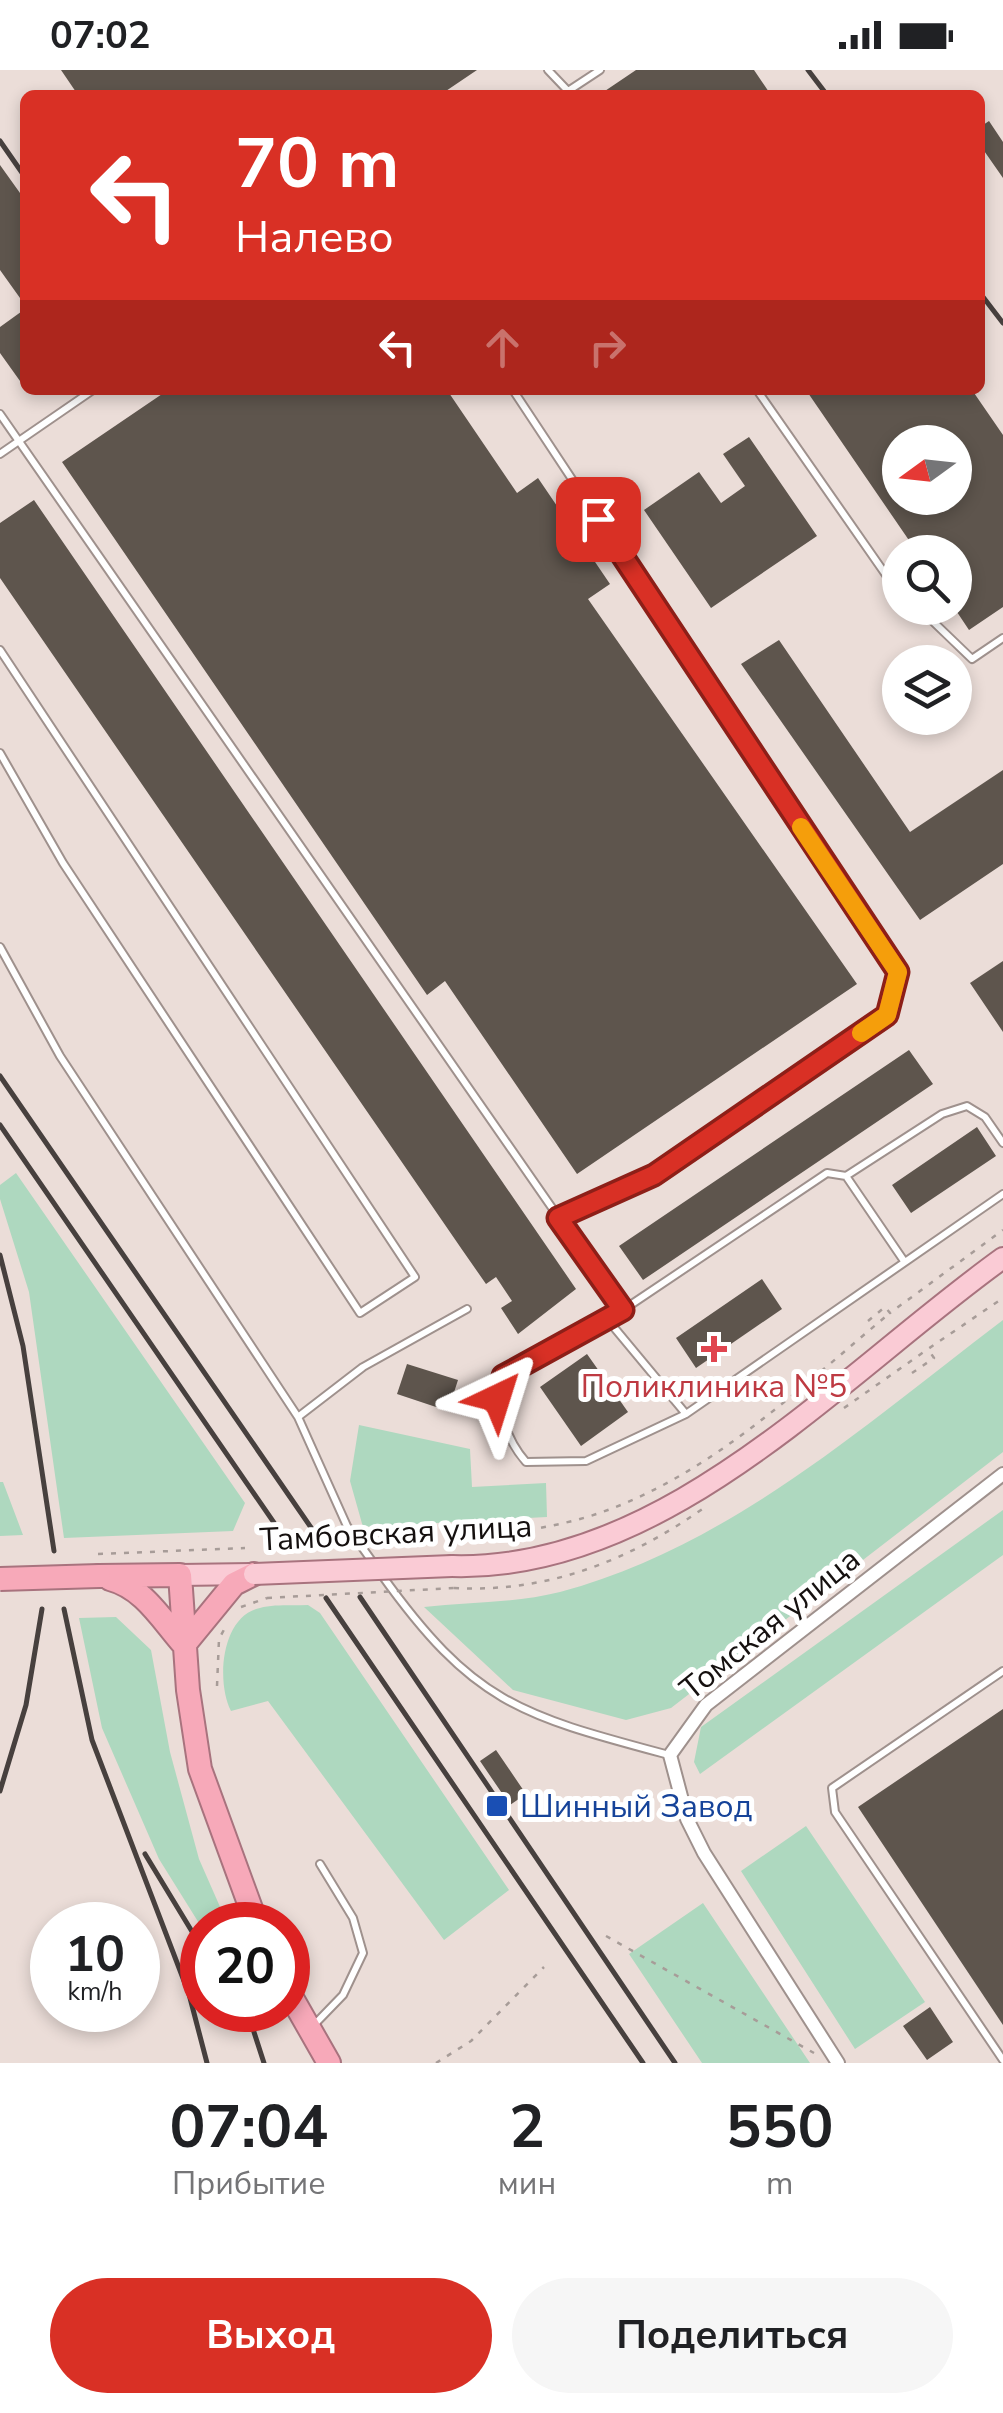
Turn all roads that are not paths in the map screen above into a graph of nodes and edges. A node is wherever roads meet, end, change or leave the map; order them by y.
1 (600, 70) edge
2 (570, 90) edge
3 (86, 395) edge
4 (516, 395) edge
5 (760, 395) edge
6 (0, 414) edge
7 (19, 441) junction
8 (0, 454) edge
9 (882, 569) edge
10 (937, 625) edge
11 (1003, 638) edge
12 (0, 650) edge
13 (0, 754) edge
14 (0, 947) edge
15 (1003, 1143) edge
16 (846, 1176) junction
17 (1003, 1194) edge
18 (558, 1218) junction
19 (1003, 1258) edge
20 (904, 1261) junction
21 (467, 1310) dead end
22 (623, 1310) junction
23 (607, 1319) junction
24 (686, 1414) junction
25 (298, 1417) junction
26 (1003, 1474) edge
27 (99, 1565) junction
28 (254, 1574) junction
29 (180, 1575) junction
30 (0, 1578) edge
31 (184, 1645) junction
32 (1003, 1671) edge
33 (670, 1755) junction
34 (320, 1864) dead end
35 (248, 1902) edge
36 (310, 2028) edge
37 (309, 2032) edge
38 (1003, 2060) edge
39 (329, 2063) edge
40 (838, 2063) edge

1 - 2 lane
3 - 7 lane
4 - 18 lane
5 - 9 lane
6 - 7 lane
7 - 8 lane
7 - 18 lane
10 - 11 lane
12 - 13 lane
14 - 25 lane
15 - 16 lane
16 - 20 lane
16 - 22 lane
17 - 20 lane
18 - 22 lane
19 - 28 main road, Тамбовская улица, bridge
20 - 24 lane
21 - 25 lane
22 - 23 lane
23 - 24 lane
23 - 24 lane
25 - 33 lane
26 - 33 street, Томская улица
27 - 29 highway, Тамбовская улица
27 - 30 highway, Тамбовская улица, bridge
27 - 31 highway
28 - 29 main road, Тамбовская улица
28 - 31 highway
29 - 31 highway
31 - 35 highway
32 - 38 lane
33 - 40 street
34 - 36 lane
37 - 39 highway

